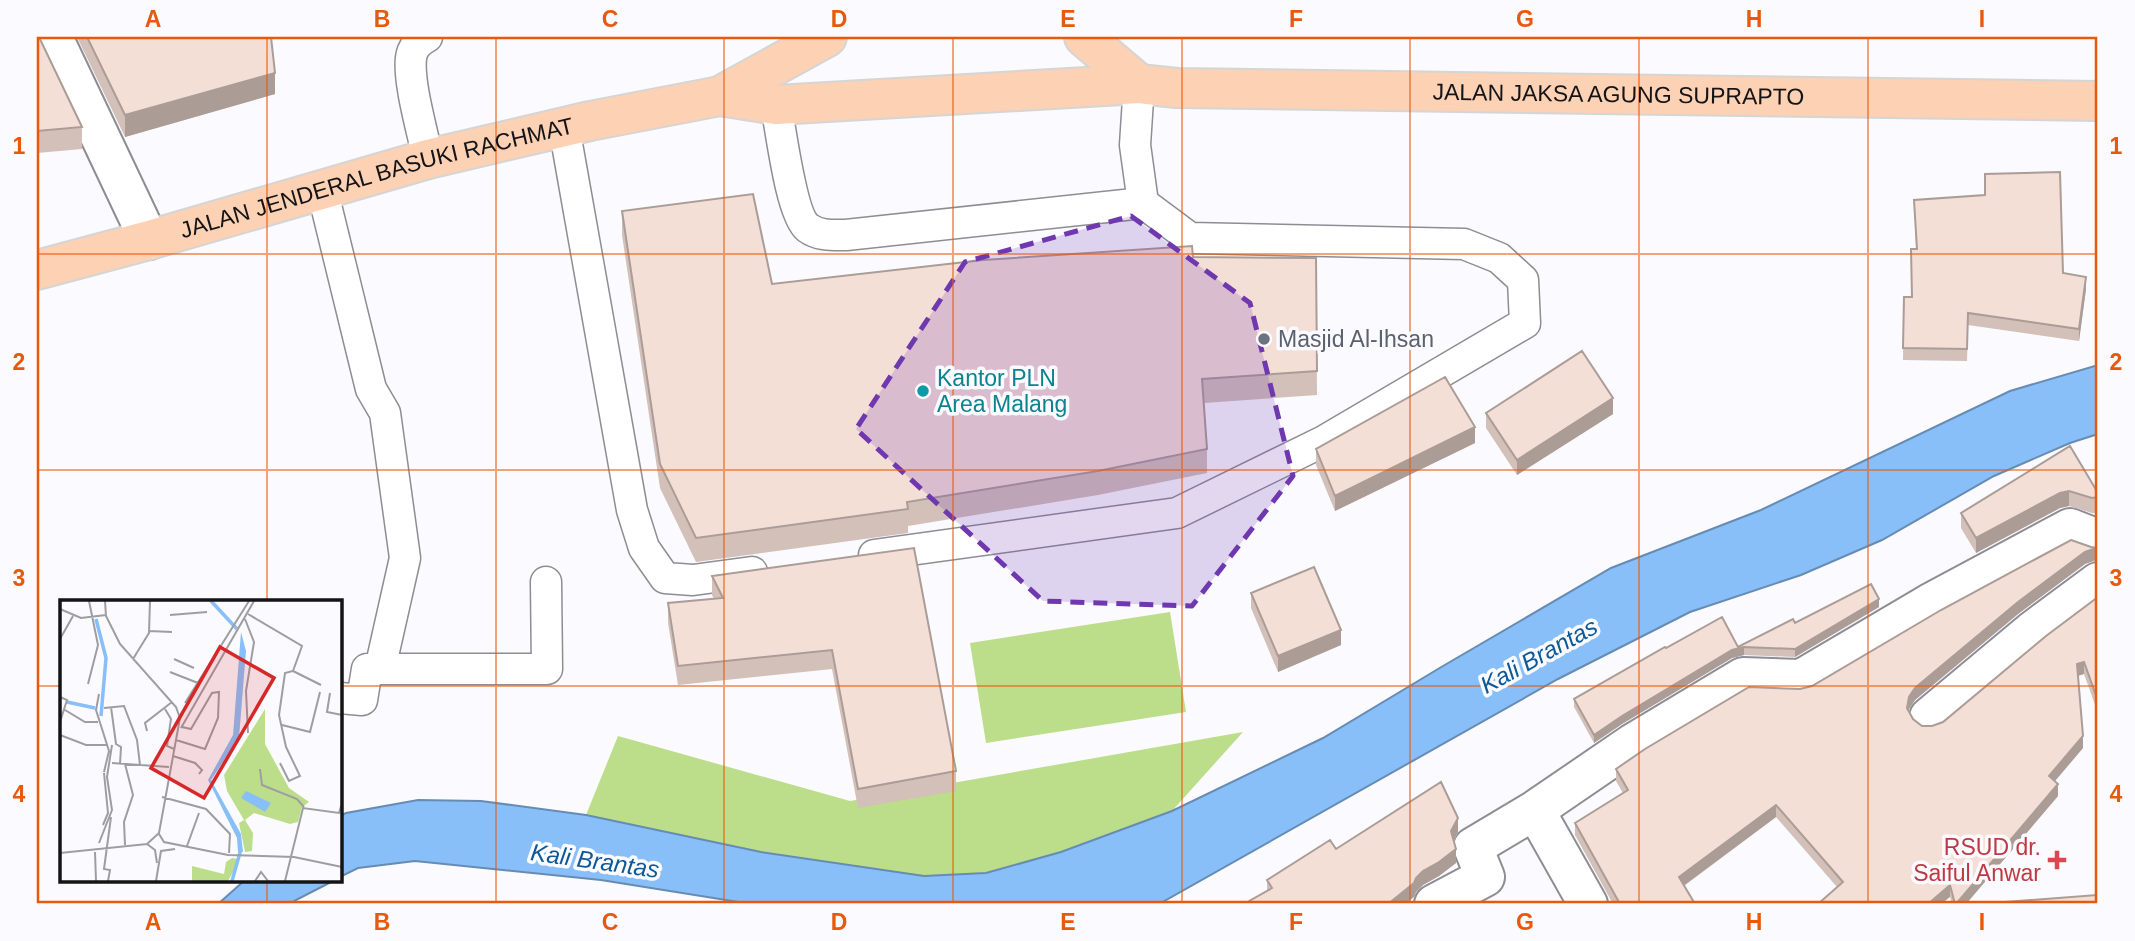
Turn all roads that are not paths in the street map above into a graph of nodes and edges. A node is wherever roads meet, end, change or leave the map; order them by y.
1 (53, 37) edge
2 (428, 37) edge
3 (828, 37) edge
4 (1084, 37) edge
5 (1139, 84) junction
6 (720, 96) junction
7 (2098, 101) edge
8 (776, 105) junction
9 (564, 128) junction
10 (428, 159) junction
11 (322, 189) junction
12 (1143, 203) junction
13 (149, 240) junction
14 (37, 270) edge
15 (2098, 538) edge
16 (845, 559) edge
17 (776, 569) edge
18 (547, 582) dead end
19 (2098, 582) edge
20 (380, 669) junction
21 (341, 698) edge
22 (1929, 717) dead end
23 (1535, 810) junction
24 (1434, 904) edge
25 (1588, 904) edge

1 - 13 street
2 - 10 lane
3 - 6 main road, JALAN JENDERAL BASUKI RACHMAT
4 - 5 main road
5 - 7 main road, JALAN JAKSA AGUNG SUPRAPTO
5 - 8 main road, JALAN JAKSA AGUNG SUPRAPTO
5 - 12 lane
6 - 8 main road, JALAN JENDERAL BASUKI RACHMAT
6 - 9 main road, JALAN JENDERAL BASUKI RACHMAT
8 - 12 lane
9 - 10 main road, JALAN JENDERAL BASUKI RACHMAT
9 - 17 lane
10 - 11 main road, JALAN JENDERAL BASUKI RACHMAT
11 - 13 main road, JALAN JENDERAL BASUKI RACHMAT
11 - 20 lane
12 - 16 lane
13 - 14 main road, JALAN JENDERAL BASUKI RACHMAT
15 - 23 street
18 - 20 lane
19 - 22 street
20 - 21 lane
23 - 24 street
23 - 25 street

